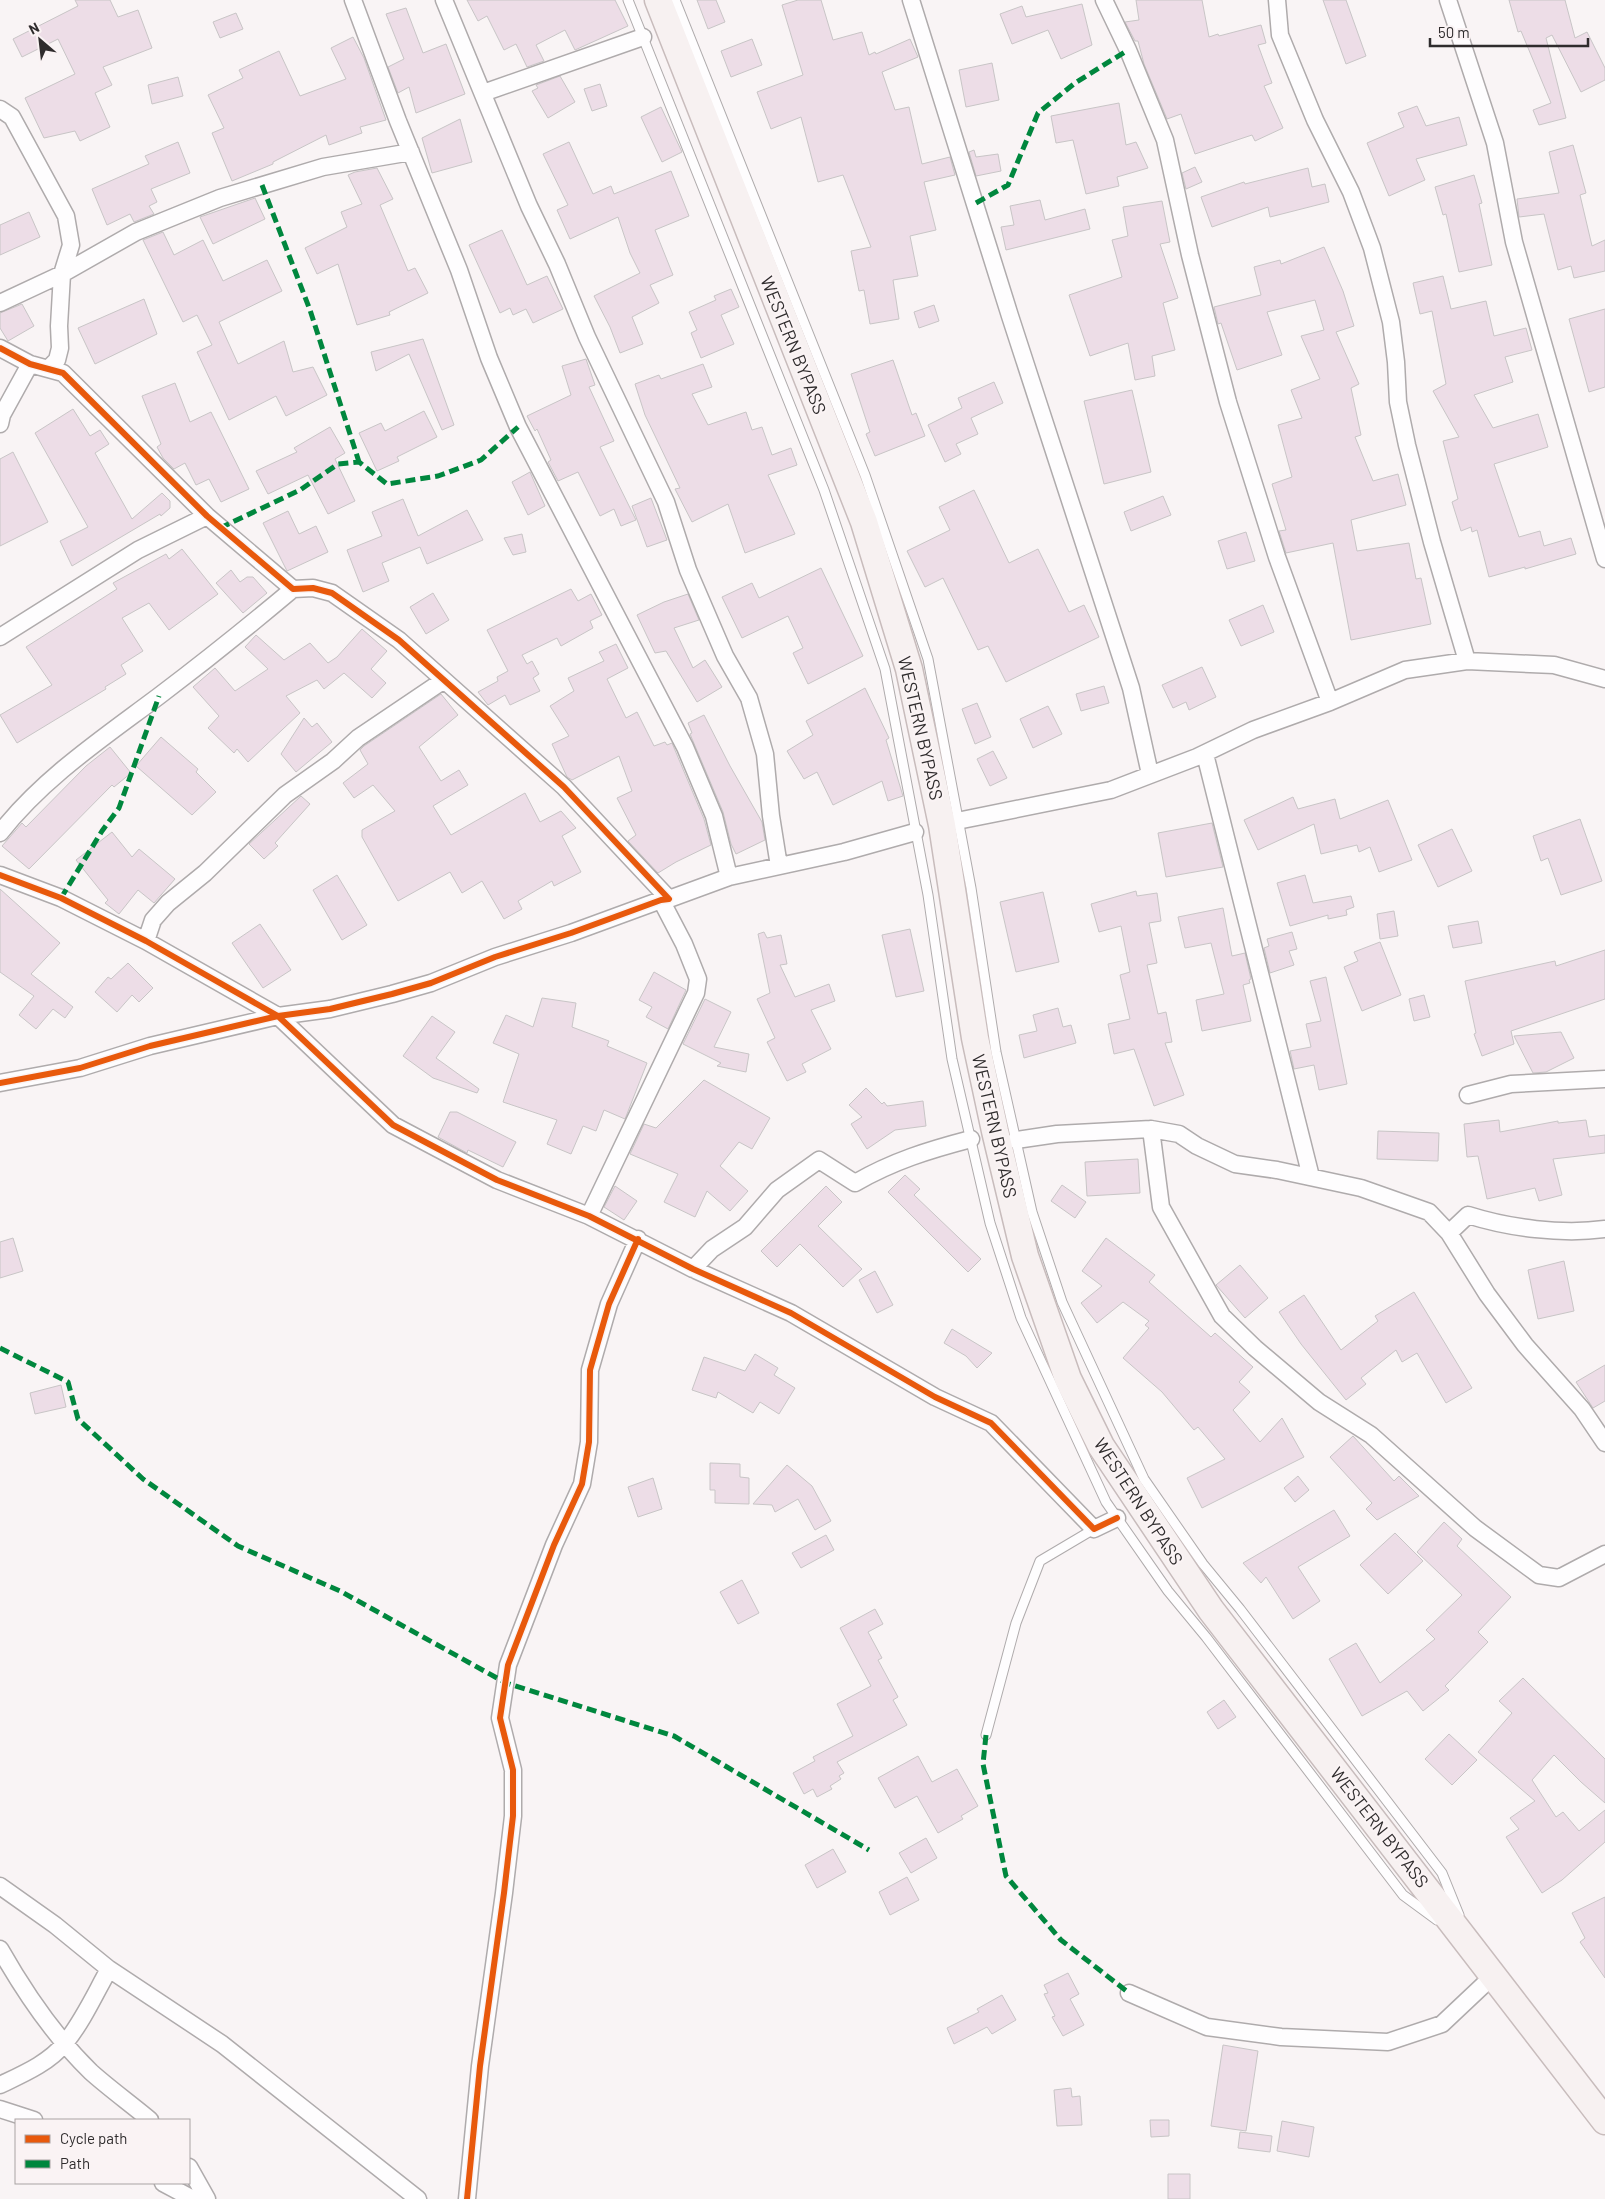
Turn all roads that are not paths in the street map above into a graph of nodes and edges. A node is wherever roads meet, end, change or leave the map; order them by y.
1 (354, 0) edge
2 (444, 0) edge
3 (628, 0) edge
4 (658, 0) edge
5 (675, 0) edge
6 (911, 0) edge
7 (1104, 0) edge
8 (1277, 0) edge
9 (1448, 0) edge
10 (643, 37) junction
11 (483, 93) junction
12 (0, 108) edge
13 (411, 152) junction
14 (62, 274) junction
15 (0, 302) edge
16 (0, 348) edge
17 (30, 364) junction
18 (49, 368) junction
19 (0, 424) edge
20 (207, 516) junction
21 (1605, 559) edge
22 (293, 589) junction
23 (0, 637) edge
24 (1468, 661) junction
25 (1605, 679) edge
26 (444, 680) junction
27 (1330, 702) junction
28 (1205, 754) junction
29 (1150, 774) junction
30 (957, 821) junction
31 (915, 832) junction
32 (0, 833) edge
33 (779, 866) junction
34 (0, 874) edge
35 (729, 877) junction
36 (665, 900) junction
37 (146, 941) junction
38 (278, 1016) junction
39 (1605, 1079) edge
40 (0, 1082) edge
41 (1468, 1095) dead end
42 (1151, 1129) junction
43 (971, 1139) junction
44 (1016, 1140) junction
45 (1311, 1177) junction
46 (589, 1216) junction
47 (1605, 1229) edge
48 (1449, 1233) junction
49 (638, 1239) junction
50 (693, 1269) junction
51 (1605, 1442) edge
52 (1117, 1518) junction
53 (1094, 1529) junction
54 (1605, 1554) edge
55 (986, 1735) dead end
56 (0, 1886) edge
57 (1471, 1945) junction
58 (0, 1949) edge
59 (109, 1969) junction
60 (1494, 1975) junction
61 (1128, 1993) dead end
62 (65, 2043) junction
63 (0, 2085) edge
64 (0, 2110) edge
65 (31, 2119) edge
66 (149, 2119) edge
67 (1605, 2121) edge
68 (190, 2169) edge
69 (165, 2184) edge
70 (193, 2199) edge
71 (207, 2199) edge
72 (418, 2199) edge
73 (468, 2199) edge

1 - 13 street
2 - 11 street
3 - 10 lane
4 - 57 main road, WESTERN BYPASS
5 - 30 lane
6 - 29 street
7 - 27 street
8 - 24 street
9 - 21 street
10 - 11 street
10 - 31 lane
11 - 33 street
12 - 14 street
13 - 14 street
13 - 35 street
14 - 15 street
14 - 18 street
16 - 17 street
17 - 18 street
17 - 19 street
18 - 20 street
20 - 22 street
20 - 23 street
22 - 26 street
22 - 32 street
24 - 25 street
24 - 27 street
26 - 36 street
26 - 37 street
27 - 28 street
28 - 29 street
28 - 45 street
29 - 30 street
30 - 44 lane
31 - 33 street
31 - 43 lane
33 - 35 street
34 - 37 street
35 - 36 street
36 - 38 street
36 - 46 street
37 - 38 street
38 - 40 street
38 - 46 street
39 - 41 street
42 - 44 street
42 - 45 street
42 - 54 street
43 - 50 street
43 - 52 lane
44 - 57 lane
45 - 48 street
46 - 49 street
47 - 48 street
48 - 51 street
49 - 50 street
49 - 73 street
50 - 53 street
52 - 53 street
52 - 57 lane
53 - 55 lane
56 - 59 street
57 - 60 main road, WESTERN BYPASS
58 - 62 street
59 - 62 street
59 - 72 street
60 - 61 street
60 - 67 main road, WESTERN BYPASS
62 - 63 street
62 - 66 street
64 - 65 street
68 - 71 street
69 - 70 street

